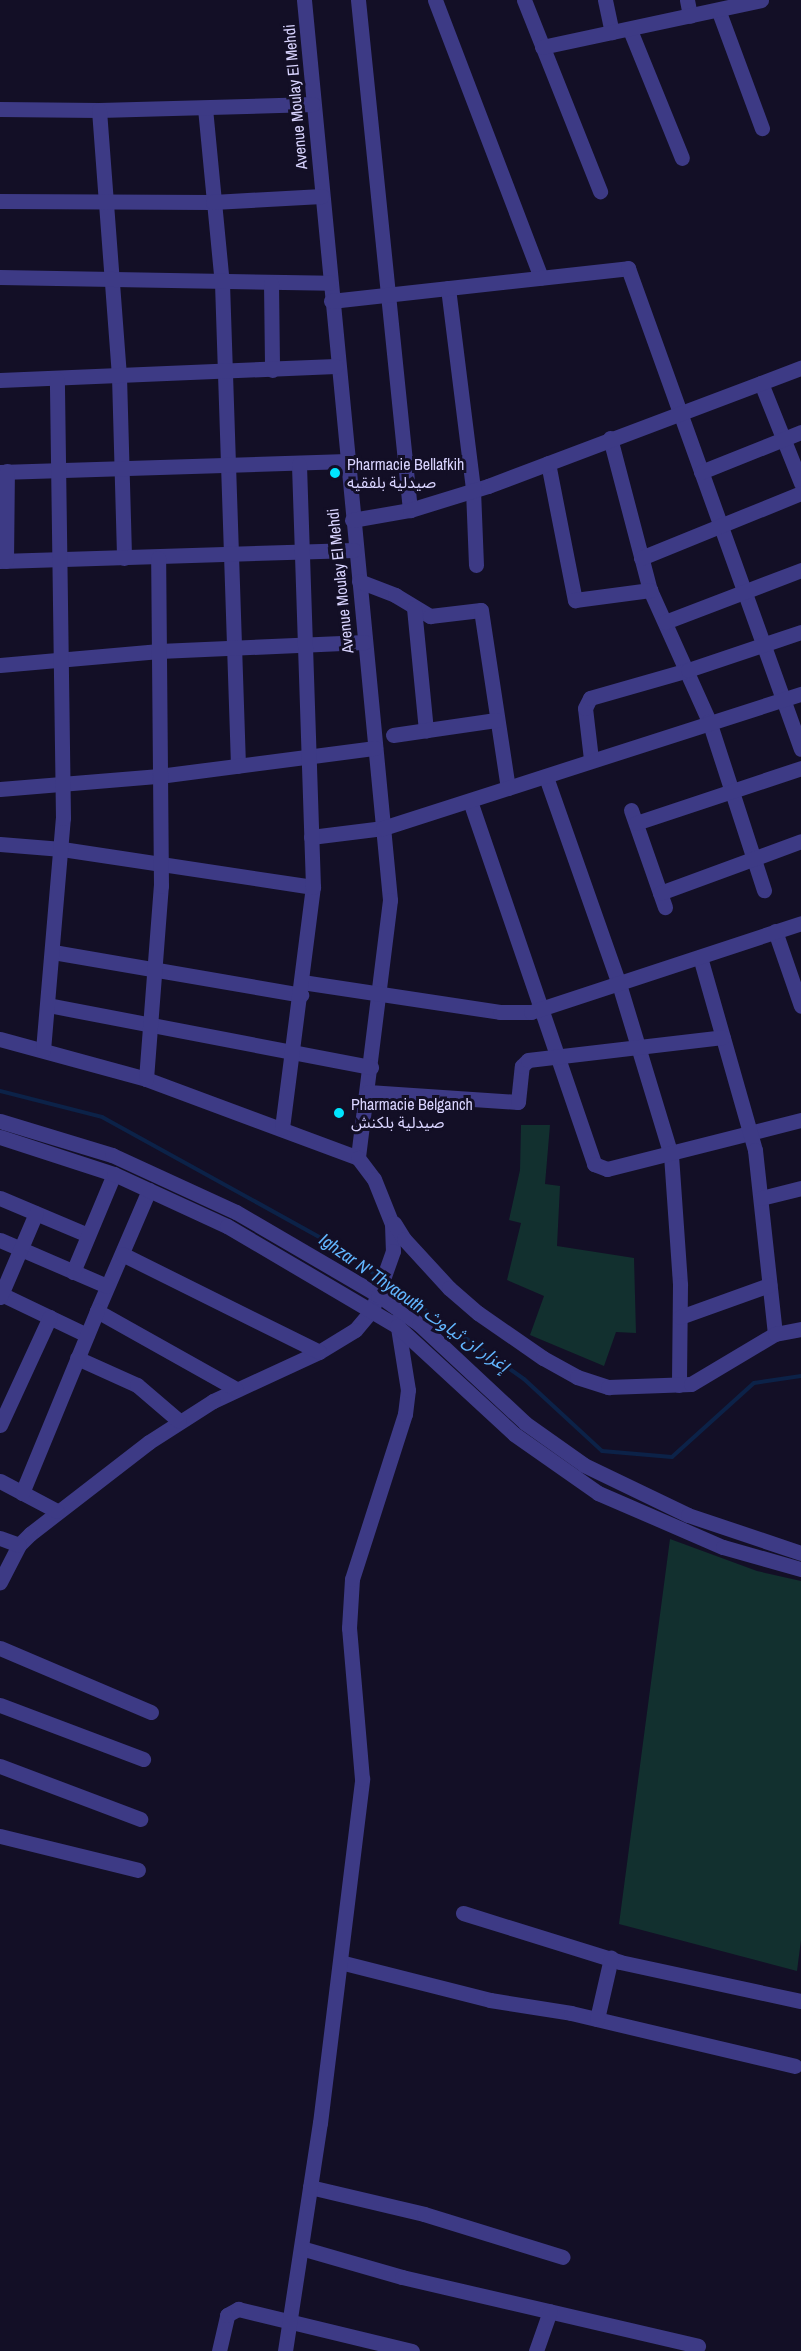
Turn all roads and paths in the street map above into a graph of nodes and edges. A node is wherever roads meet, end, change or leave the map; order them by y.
1 (304, 0) edge
2 (358, 0) edge
3 (435, 0) edge
4 (524, 0) edge
5 (605, 0) edge
6 (687, 0) edge
7 (761, 0) edge
8 (719, 12) junction
9 (690, 16) junction
10 (630, 30) junction
11 (612, 32) junction
12 (542, 47) junction
13 (313, 104) junction
14 (205, 108) junction
15 (0, 109) edge
16 (99, 110) junction
17 (762, 128) dead end
18 (682, 158) dead end
19 (600, 191) dead end
20 (322, 196) junction
21 (0, 201) edge
22 (107, 201) junction
23 (213, 202) junction
24 (541, 277) junction
25 (0, 278) edge
26 (111, 280) junction
27 (222, 283) junction
28 (271, 283) junction
29 (330, 283) junction
30 (448, 288) junction
31 (387, 296) junction
32 (331, 301) junction
33 (336, 366) junction
34 (801, 368) edge
35 (272, 370) junction
36 (226, 373) junction
37 (118, 376) junction
38 (57, 379) junction
39 (0, 380) edge
40 (761, 383) junction
41 (681, 412) junction
42 (801, 432) edge
43 (610, 438) junction
44 (784, 439) junction
45 (347, 461) junction
46 (548, 463) junction
47 (300, 464) junction
48 (230, 465) junction
49 (121, 468) junction
50 (4, 471) edge
51 (60, 471) junction
52 (701, 472) junction
53 (801, 483) edge
54 (473, 490) junction
55 (801, 494) edge
56 (410, 510) junction
57 (352, 520) junction
58 (720, 527) junction
59 (354, 550) junction
60 (302, 553) junction
61 (232, 557) junction
62 (124, 558) junction
63 (158, 558) junction
64 (641, 558) junction
65 (61, 560) junction
66 (3, 561) edge
67 (476, 565) dead end
68 (801, 570) edge
69 (359, 581) junction
70 (650, 590) junction
71 (746, 593) junction
72 (414, 608) junction
73 (665, 622) junction
74 (801, 632) edge
75 (365, 642) junction
76 (307, 644) junction
77 (766, 644) junction
78 (233, 649) junction
79 (159, 651) junction
80 (63, 660) junction
81 (0, 665) edge
82 (688, 670) junction
83 (801, 694) edge
84 (784, 700) junction
85 (496, 720) junction
86 (709, 721) junction
87 (426, 730) junction
88 (393, 735) dead end
89 (375, 748) junction
90 (801, 749) edge
91 (308, 757) junction
92 (591, 759) junction
93 (238, 766) junction
94 (801, 768) edge
95 (159, 776) junction
96 (546, 777) junction
97 (63, 783) junction
98 (508, 788) junction
99 (0, 789) edge
100 (732, 793) junction
101 (470, 801) junction
102 (383, 828) junction
103 (311, 837) junction
104 (801, 842) edge
105 (0, 844) edge
106 (62, 849) junction
107 (755, 859) junction
108 (161, 865) junction
109 (312, 887) junction
110 (764, 890) dead end
111 (801, 923) edge
112 (775, 931) junction
113 (53, 952) junction
114 (700, 957) junction
115 (157, 972) junction
116 (619, 984) junction
117 (302, 988) junction
118 (380, 996) junction
119 (48, 1005) junction
120 (801, 1006) edge
121 (541, 1010) junction
122 (152, 1027) junction
123 (723, 1037) junction
124 (0, 1039) edge
125 (637, 1049) junction
126 (43, 1050) junction
127 (293, 1053) junction
128 (557, 1059) junction
129 (371, 1067) junction
130 (146, 1079) junction
131 (368, 1092) junction
132 (801, 1120) edge
133 (0, 1121) edge
134 (282, 1128) junction
135 (752, 1134) junction
136 (0, 1137) edge
137 (670, 1155) junction
138 (358, 1158) junction
139 (114, 1174) junction
140 (801, 1188) edge
141 (149, 1190) junction
142 (0, 1198) edge
143 (761, 1198) junction
144 (36, 1213) junction
145 (388, 1213) junction
146 (88, 1234) junction
147 (0, 1240) edge
148 (22, 1249) junction
149 (122, 1254) junction
150 (73, 1272) junction
151 (769, 1285) junction
152 (107, 1286) junction
153 (380, 1291) junction
154 (1, 1295) edge
155 (395, 1306) junction
156 (372, 1310) junction
157 (98, 1311) junction
158 (50, 1317) junction
159 (680, 1317) junction
160 (397, 1326) junction
161 (801, 1329) edge
162 (775, 1334) junction
163 (87, 1335) junction
164 (319, 1352) junction
165 (77, 1358) junction
166 (679, 1385) junction
167 (236, 1389) junction
168 (179, 1422) junction
169 (0, 1425) edge
170 (0, 1481) edge
171 (22, 1493) junction
172 (650, 1497) junction
173 (57, 1511) junction
174 (641, 1513) junction
175 (0, 1538) edge
176 (768, 1544) junction
177 (19, 1545) junction
178 (801, 1553) edge
179 (766, 1560) junction
180 (801, 1569) edge
181 (0, 1582) edge
182 (0, 1648) edge
183 (0, 1705) edge
184 (151, 1712) dead end
185 (143, 1759) dead end
186 (0, 1766) edge
187 (140, 1819) dead end
188 (0, 1836) edge
189 (138, 1870) dead end
190 (463, 1913) dead end
191 (610, 1958) junction
192 (340, 1962) junction
193 (801, 2001) edge
194 (597, 2019) junction
195 (795, 2066) dead end
196 (310, 2187) junction
197 (301, 2248) junction
198 (563, 2257) dead end
199 (550, 2311) junction
200 (290, 2321) junction
201 (698, 2346) dead end
202 (219, 2351) edge
203 (285, 2351) edge
204 (412, 2351) edge
205 (536, 2351) edge

1 - 13 street, Avenue Moulay El Mehdi
2 - 31 street
3 - 24 street
4 - 12 street
5 - 11 street
6 - 9 street
7 - 8 street
8 - 9 street
8 - 17 street
9 - 10 street
10 - 11 street
10 - 18 street
11 - 12 street
12 - 19 street
13 - 14 street
13 - 20 street, Avenue Moulay El Mehdi
14 - 16 street
14 - 23 street
15 - 16 street
16 - 22 street
20 - 23 street
20 - 29 street, Avenue Moulay El Mehdi
21 - 22 street
22 - 23 street
22 - 26 street
23 - 27 street
24 - 30 street
24 - 41 street
25 - 26 street
26 - 27 street
26 - 37 street
27 - 28 street
27 - 36 street
28 - 29 street
28 - 35 street
29 - 32 street, Avenue Moulay El Mehdi
30 - 31 street
30 - 54 street
31 - 32 street
31 - 56 street
32 - 33 street, Avenue Moulay El Mehdi
33 - 35 street
33 - 45 street, Avenue Moulay El Mehdi
34 - 40 street
35 - 36 street
36 - 37 street
36 - 48 street
37 - 38 street
37 - 49 street
38 - 39 street
38 - 51 street
40 - 41 street
40 - 44 street
41 - 43 street
41 - 52 street
42 - 44 street
43 - 46 street
43 - 64 street
44 - 52 street
44 - 53 street
45 - 47 street
45 - 57 street, Avenue Moulay El Mehdi
46 - 54 street
46 - 70 street
47 - 48 street
47 - 60 street
48 - 49 street
48 - 61 street
49 - 51 street
49 - 62 street
50 - 51 street
50 - 66 street
51 - 65 street
52 - 58 street
54 - 56 street
54 - 67 street
55 - 58 street
56 - 57 street
57 - 59 street, Avenue Moulay El Mehdi
58 - 64 street
58 - 71 street
59 - 60 street
59 - 69 street, Avenue Moulay El Mehdi
60 - 61 street
60 - 76 street
61 - 63 street
61 - 78 street
62 - 63 street
62 - 65 street
63 - 79 street
64 - 70 street
65 - 66 street
65 - 80 street
68 - 71 street
69 - 72 street
69 - 75 street, Avenue Moulay El Mehdi
70 - 73 street
71 - 73 street
71 - 77 street
72 - 85 street
72 - 87 street
73 - 82 street
74 - 77 street
75 - 76 street
75 - 89 street, Avenue Moulay El Mehdi
76 - 78 street
76 - 91 street
77 - 82 street
77 - 84 street
78 - 79 street
78 - 93 street
79 - 80 street
79 - 95 street
80 - 81 street
80 - 97 street
82 - 86 street
82 - 92 street
83 - 84 street
84 - 86 street
84 - 90 street
85 - 87 street
85 - 98 street
86 - 92 street
86 - 100 street
87 - 88 street
89 - 91 street
89 - 102 street, Avenue Moulay El Mehdi
91 - 93 street
91 - 103 street
92 - 96 street
93 - 95 street
94 - 100 street
95 - 97 street
95 - 108 street
96 - 98 street
96 - 116 street
97 - 99 street
97 - 106 street
98 - 101 street
100 - 107 street
100 - 107 street
101 - 102 street
101 - 121 street
102 - 103 street
102 - 118 street, Avenue Moulay El Mehdi
103 - 109 street
104 - 107 street
105 - 106 street
106 - 108 street
106 - 113 street
107 - 110 street
108 - 109 street
108 - 115 street
109 - 117 street
111 - 112 street
112 - 114 street
112 - 120 street
113 - 115 street
113 - 119 street
114 - 116 street
114 - 123 street
115 - 117 street
115 - 122 street
116 - 121 street
116 - 125 street
117 - 118 street
117 - 127 street
118 - 121 street
118 - 129 street, Avenue Moulay El Mehdi
119 - 122 street
119 - 126 street
121 - 128 street
122 - 127 street
122 - 130 street
123 - 125 street
123 - 135 street
124 - 126 street
125 - 128 street
125 - 137 street
126 - 130 street
127 - 129 street
127 - 134 street
128 - 131 street
128 - 137 street
129 - 131 street, Avenue Moulay El Mehdi
130 - 134 street
131 - 138 street, Avenue Moulay El Mehdi
132 - 135 street
133 - 153 street
134 - 138 street
135 - 137 street
135 - 143 street
136 - 139 street
137 - 159 street
138 - 145 street
139 - 141 street
139 - 146 street
140 - 143 street
141 - 149 street
141 - 156 street
142 - 144 street
143 - 151 street
144 - 146 street
144 - 148 street
145 - 153 street
145 - 166 street
146 - 150 street
147 - 148 street
148 - 150 street
148 - 154 street
149 - 152 street
149 - 164 street
150 - 152 street
151 - 159 street
151 - 162 street
152 - 157 street
153 - 155 street
153 - 156 street
154 - 158 street
155 - 160 street
155 - 172 street
156 - 160 street
156 - 164 street
157 - 163 street
157 - 167 street
158 - 163 street
158 - 169 street
159 - 166 street
160 - 174 street
160 - 192 street
161 - 162 street
162 - 166 street
163 - 165 street
164 - 167 street
165 - 168 street
165 - 171 street
167 - 168 street
168 - 173 street
170 - 171 street
171 - 173 street
172 - 174 street
172 - 176 street
173 - 177 street
174 - 179 street
175 - 177 street
176 - 178 street
176 - 179 street
177 - 181 street
179 - 180 street
182 - 184 street
183 - 185 street
186 - 187 street
188 - 189 street
190 - 191 street
191 - 193 street
191 - 194 street
192 - 194 street
192 - 196 street
194 - 195 street
196 - 197 street
196 - 198 street
197 - 199 street
197 - 200 street
199 - 201 street
199 - 205 street
200 - 202 street
200 - 203 street
200 - 204 street

